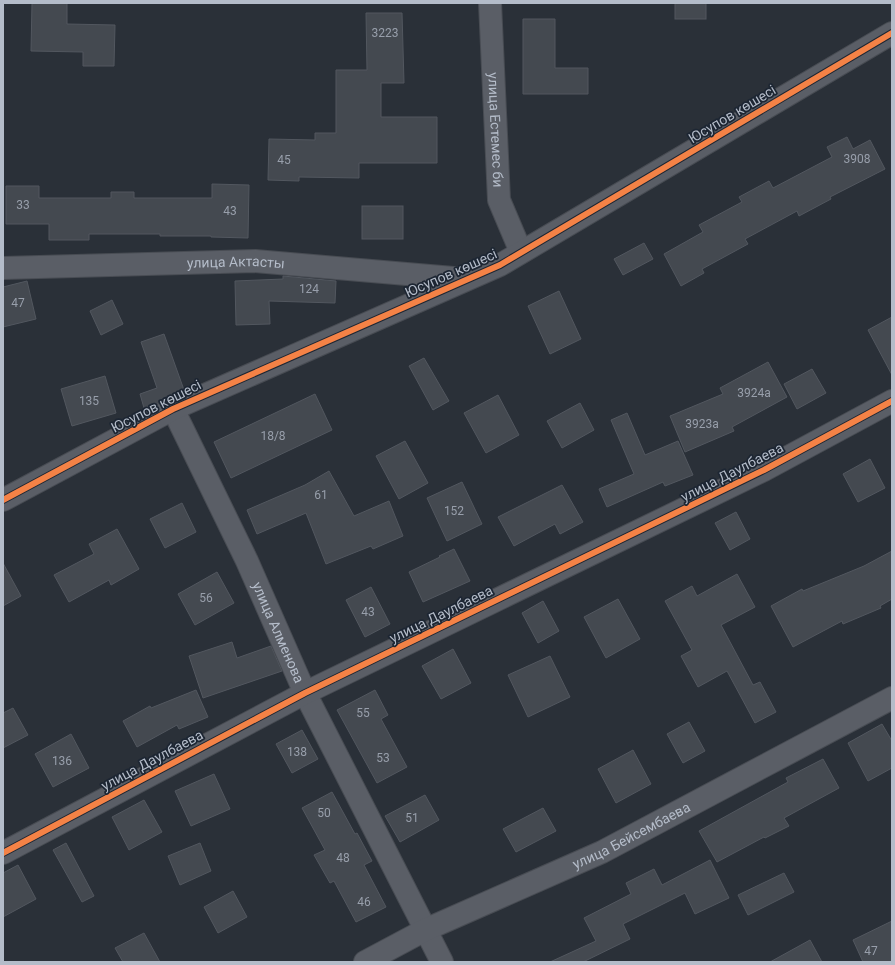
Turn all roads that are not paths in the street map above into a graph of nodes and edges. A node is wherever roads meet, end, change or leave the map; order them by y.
1 (490, 3) edge
2 (892, 33) edge
3 (522, 252) junction
4 (3, 268) edge
5 (467, 279) junction
6 (892, 401) edge
7 (173, 409) junction
8 (3, 500) edge
9 (305, 693) junction
10 (892, 698) edge
11 (3, 852) edge
12 (425, 930) junction
13 (365, 962) edge
14 (442, 962) edge

1 - 3 street, улица Естемес би
2 - 3 street, Юсупов көшесі
3 - 5 street, Юсупов көшесі
4 - 5 street, улица Актасты
5 - 7 street, Юсупов көшесі
6 - 9 street, улица Даулбаева
7 - 8 street, Юсупов көшесі
7 - 9 street, улица Алменова
9 - 11 street, улица Даулбаева
9 - 12 street, улица Алменова
10 - 12 street, улица Бейсембаева
12 - 13 street, улица Бейсембаева
12 - 14 street, улица Алменова

